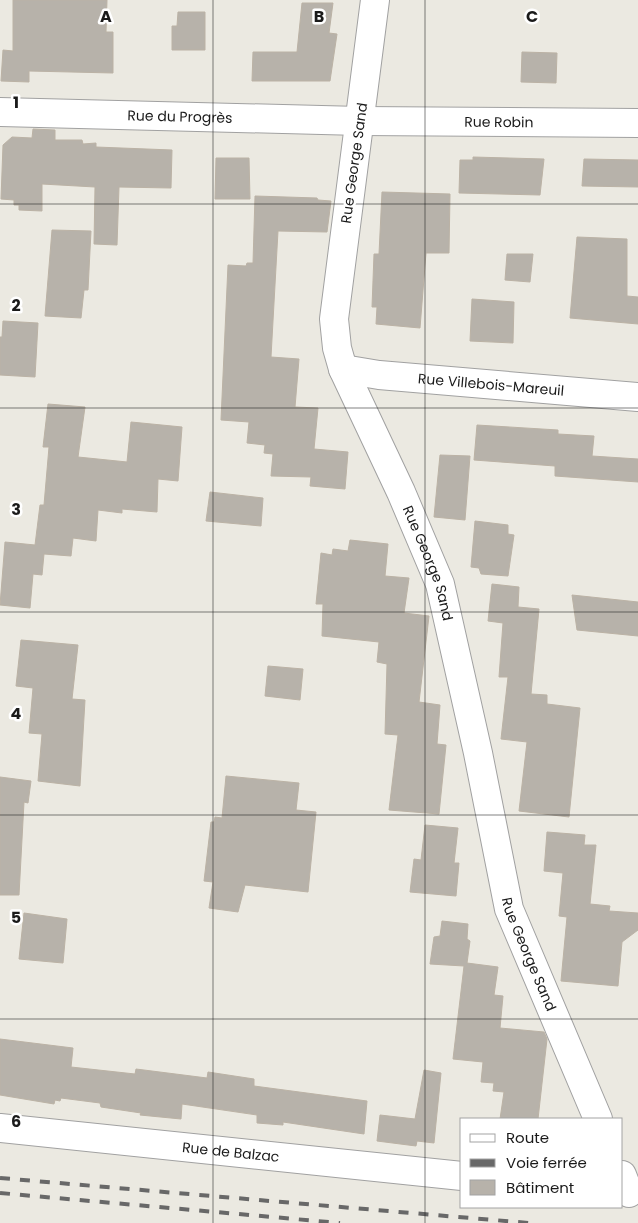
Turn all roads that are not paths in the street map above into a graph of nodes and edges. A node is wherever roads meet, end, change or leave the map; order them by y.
1 (375, 0) edge
2 (0, 112) edge
3 (360, 121) junction
4 (638, 123) edge
5 (343, 369) junction
6 (638, 397) edge
7 (598, 1118) edge
8 (0, 1128) edge
9 (460, 1176) edge

1 - 3 street, Rue George Sand
2 - 3 street, Rue du Progrès
3 - 4 street, Rue Robin
3 - 5 street, Rue George Sand
5 - 6 street, Rue Villebois-Mareuil
5 - 7 street, Rue George Sand
8 - 9 street, Rue de Balzac

